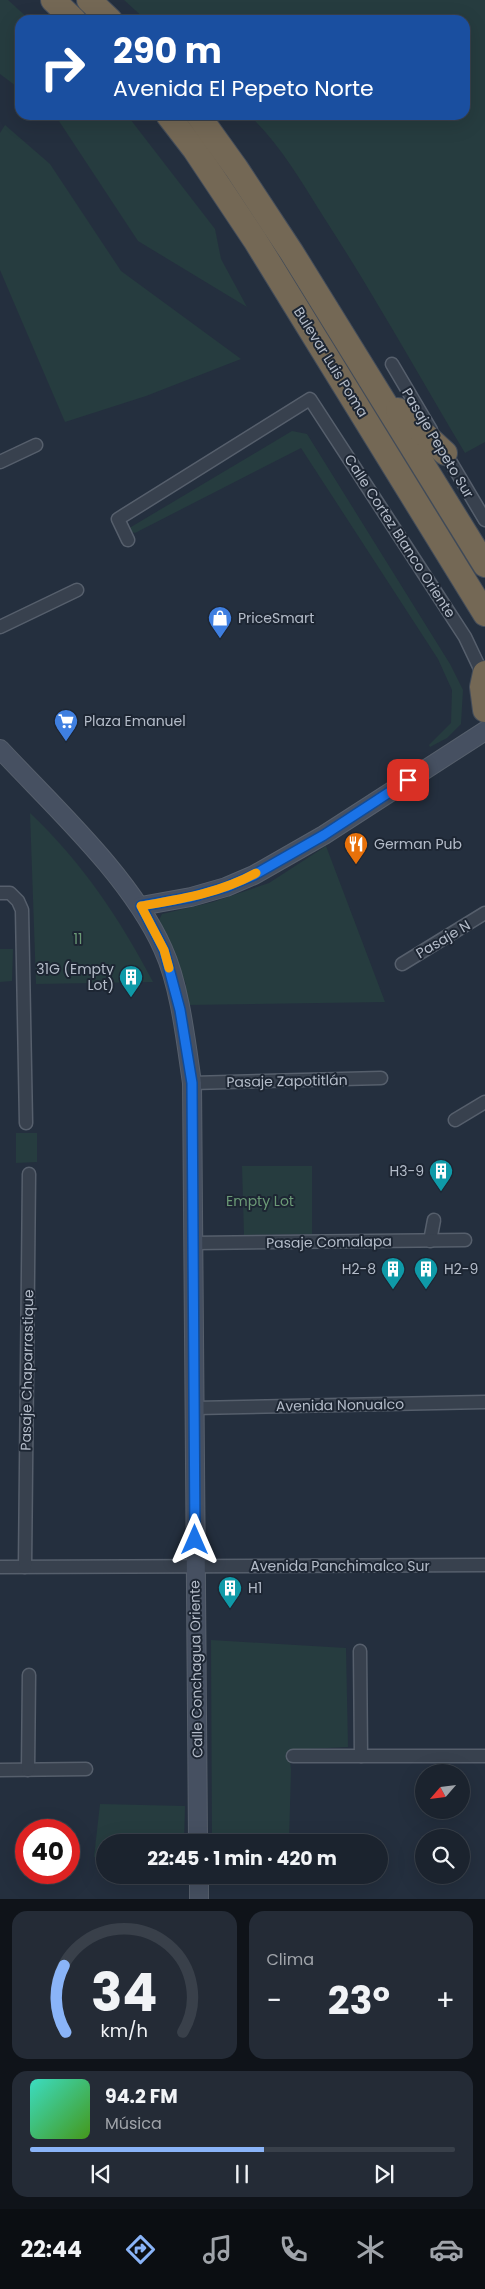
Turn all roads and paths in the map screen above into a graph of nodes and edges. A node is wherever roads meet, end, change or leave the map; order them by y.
1 (53, 0) edge
2 (89, 0) edge
3 (69, 15) edge
4 (105, 15) edge
5 (172, 120) edge
6 (202, 120) edge
7 (392, 364) dead end
8 (376, 389) junction
9 (36, 445) dead end
10 (445, 453) junction
11 (0, 462) edge
12 (485, 520) edge
13 (128, 540) dead end
14 (485, 565) edge
15 (77, 590) dead end
16 (485, 614) edge
17 (0, 627) edge
18 (484, 675) edge
19 (485, 710) edge
20 (485, 731) edge
21 (0, 749) edge
22 (0, 893) edge
23 (141, 906) junction
24 (485, 913) edge
25 (402, 964) dead end
26 (381, 1078) dead end
27 (192, 1083) junction
28 (485, 1102) edge
29 (455, 1120) dead end
30 (26, 1123) dead end
31 (29, 1174) dead end
32 (434, 1220) dead end
33 (465, 1240) dead end
34 (430, 1241) junction
35 (194, 1243) junction
36 (485, 1402) edge
37 (195, 1408) junction
38 (485, 1565) edge
39 (195, 1566) junction
40 (0, 1567) edge
41 (25, 1567) junction
42 (360, 1652) dead end
43 (29, 1676) dead end
44 (294, 1756) dead end
45 (361, 1756) junction
46 (485, 1756) edge
47 (86, 1769) dead end
48 (0, 1770) edge
49 (28, 1770) junction
50 (198, 1834) edge
51 (199, 1884) edge
52 (199, 1899) edge

1 - 3 highway
2 - 4 highway
5 - 16 highway, Bulevar Luis Poma
6 - 8 highway, Bulevar Luis Poma
7 - 10 street, Pasaje Pepeto Sur
8 - 10 highway
8 - 14 highway, Bulevar Luis Poma
9 - 11 street
10 - 12 street, Pasaje Pepeto Sur
13 - 18 street, Calle Cortez Blanco Oriente
15 - 17 street
18 - 19 highway
20 - 23 street
21 - 23 street, Calle Conchagua Oriente
22 - 30 street
23 - 27 street, Calle Conchagua Oriente
24 - 25 street, Pasaje N
26 - 27 street, Pasaje Zapotitlán
27 - 35 street, Calle Conchagua Oriente
28 - 29 street
31 - 41 street, Pasaje Chaparrastique
32 - 34 street
33 - 34 street, Pasaje Comalapa
34 - 35 street, Pasaje Comalapa
35 - 37 street, Calle Conchagua Oriente
36 - 37 street, Avenida Nonualco
37 - 39 street, Calle Conchagua Oriente
38 - 39 street, Avenida Panchimalco Sur
39 - 41 street, Avenida Panchimalco Sur
39 - 50 street, Calle Conchagua Oriente
40 - 41 street, Avenida Panchimalco Sur
42 - 45 street
43 - 49 street
44 - 45 street
45 - 46 street
47 - 49 street
48 - 49 street
51 - 52 street

